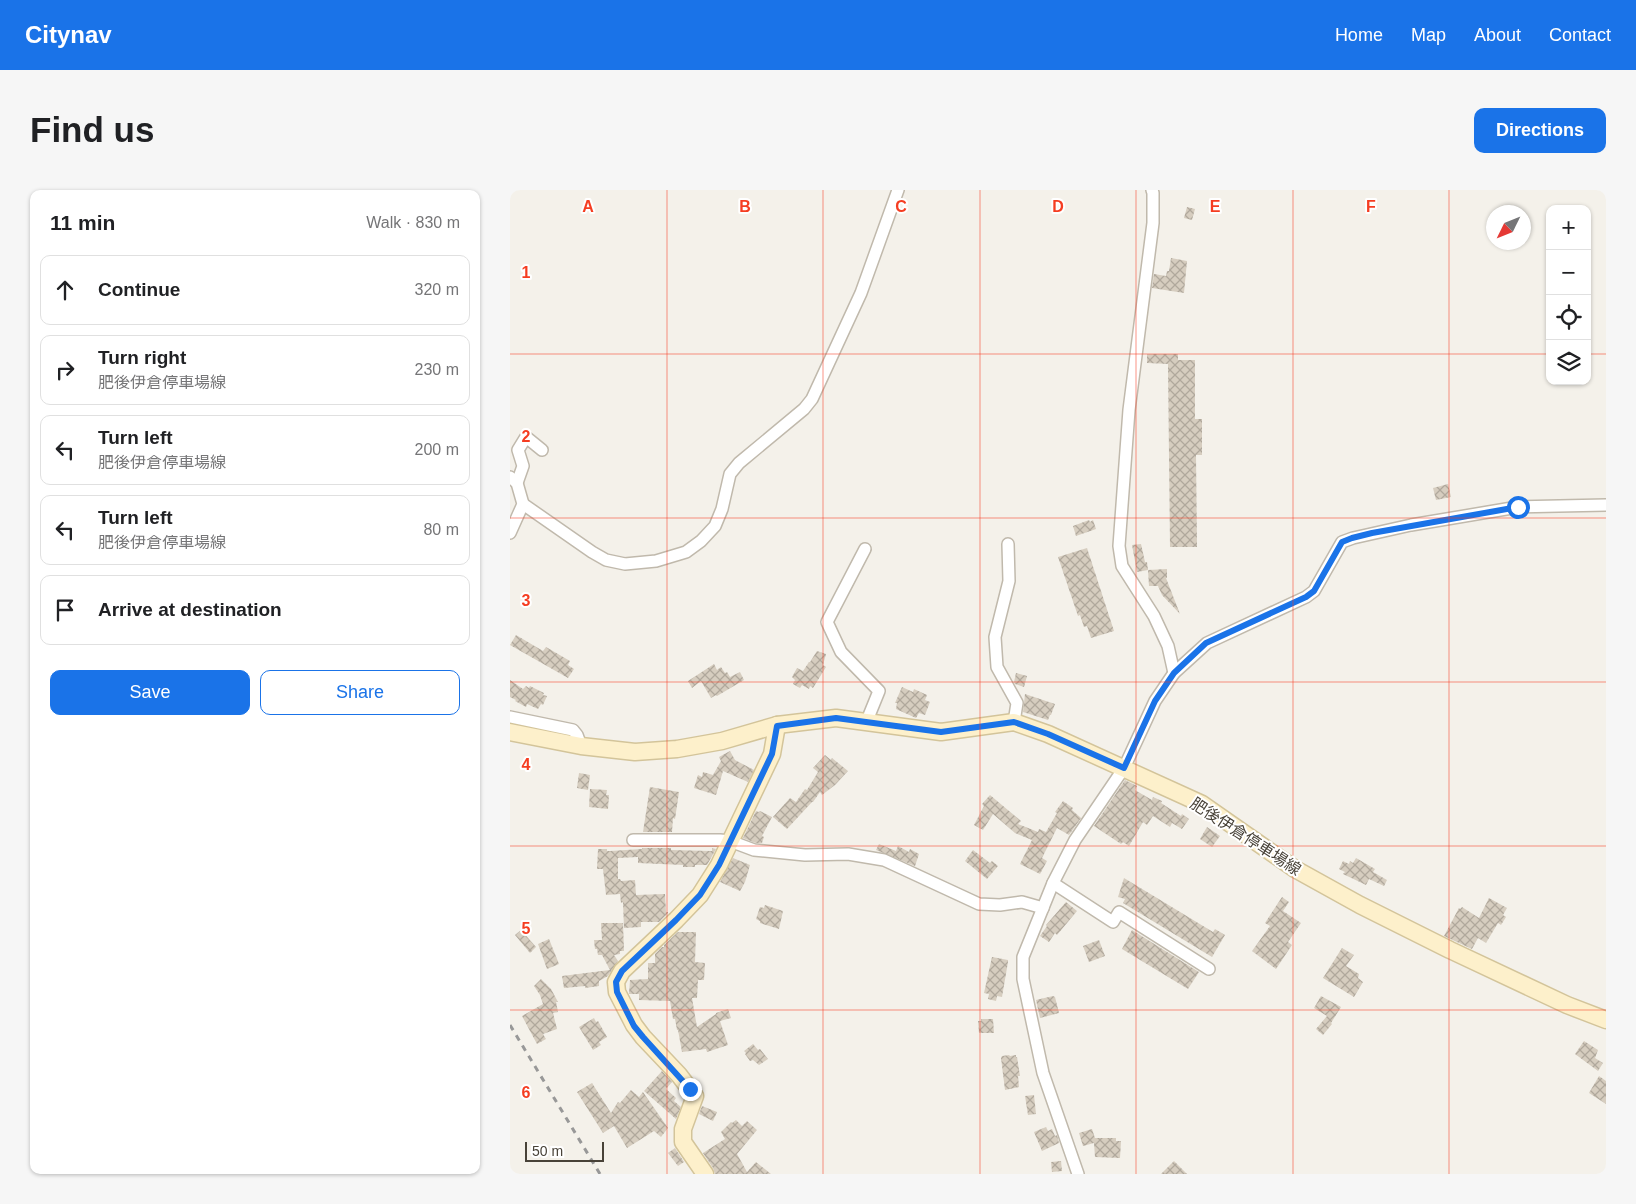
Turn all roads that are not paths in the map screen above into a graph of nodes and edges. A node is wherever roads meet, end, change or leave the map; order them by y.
1 (898, 190) edge
2 (1152, 190) edge
3 (542, 450) dead end
4 (514, 480) edge
5 (523, 504) junction
6 (1606, 505) edge
7 (510, 533) edge
8 (1008, 544) dead end
9 (865, 549) dead end
10 (1174, 673) junction
11 (510, 717) edge
12 (1014, 722) junction
13 (866, 723) junction
14 (777, 726) junction
15 (510, 732) edge
16 (581, 746) junction
17 (1124, 768) junction
18 (634, 840) dead end
19 (730, 841) junction
20 (1053, 883) junction
21 (1043, 908) junction
22 (1209, 968) dead end
23 (1606, 1020) edge
24 (705, 1174) edge
25 (1078, 1174) edge

1 - 5 street
2 - 10 street
3 - 4 street
4 - 5 street
5 - 7 street
6 - 10 street
8 - 12 street
9 - 13 street
10 - 17 street
11 - 16 street
12 - 13 main road, 肥後伊倉停車場線
12 - 17 main road, 肥後伊倉停車場線
13 - 14 main road, 肥後伊倉停車場線
14 - 16 main road, 肥後伊倉停車場線
14 - 19 main road
15 - 16 main road, 肥後伊倉停車場線
17 - 20 street
17 - 23 main road, 肥後伊倉停車場線
18 - 19 street
19 - 21 street
19 - 24 main road
20 - 21 street
20 - 22 street
21 - 25 street

